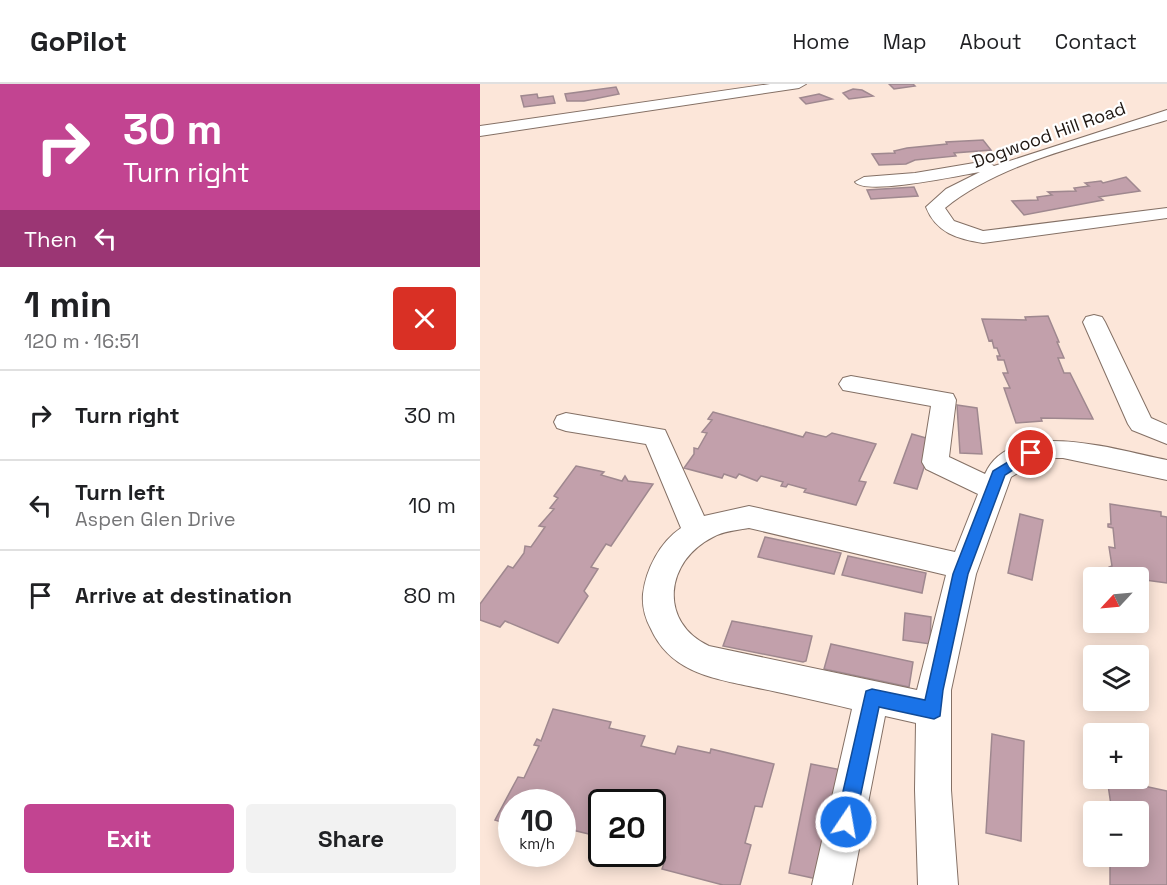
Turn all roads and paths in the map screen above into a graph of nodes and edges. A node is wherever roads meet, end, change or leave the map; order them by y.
1 (799, 84) edge
2 (1167, 115) edge
3 (480, 131) edge
4 (1011, 166) junction
5 (864, 182) dead end
6 (1167, 213) edge
7 (1094, 322) dead end
8 (851, 384) dead end
9 (566, 422) dead end
10 (1167, 435) edge
11 (1167, 470) edge
12 (994, 490) junction
13 (697, 532) junction
14 (964, 567) junction
15 (872, 697) junction
16 (934, 710) junction
17 (832, 885) edge
18 (939, 885) edge

1 - 3 street
2 - 4 street, Dogwood Hill Road
4 - 5 street
4 - 6 street, Dogwood Hill Road
7 - 10 street
8 - 12 street
9 - 13 street
11 - 12 street
12 - 14 street
13 - 14 street
13 - 15 street
14 - 16 street
15 - 16 street
15 - 17 street
16 - 18 street

